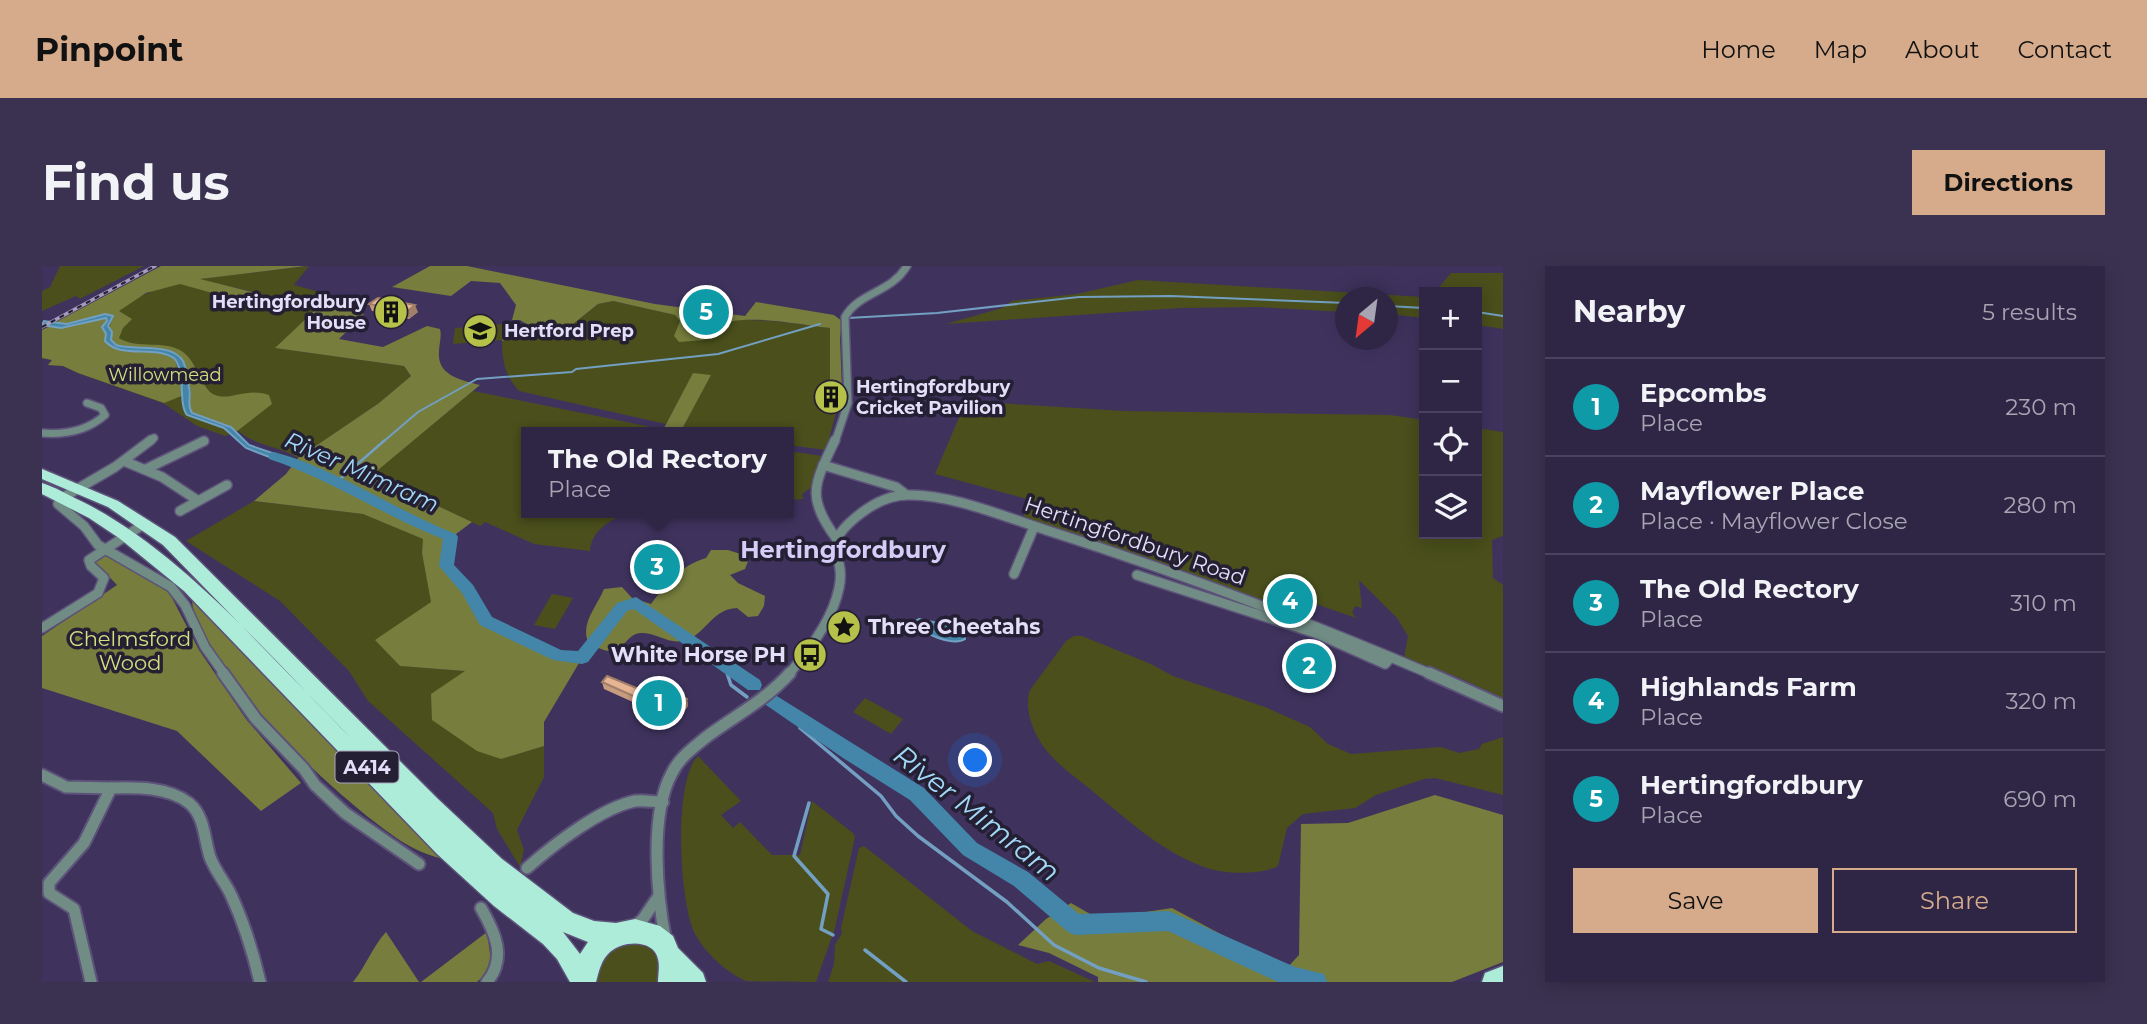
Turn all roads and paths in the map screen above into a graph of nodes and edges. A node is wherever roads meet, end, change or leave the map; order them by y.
1 (907, 266) edge
2 (87, 404) dead end
3 (42, 433) edge
4 (154, 438) dead end
5 (204, 441) dead end
6 (124, 461) junction
7 (823, 465) junction
8 (146, 470) junction
9 (42, 474) edge
10 (227, 485) dead end
11 (42, 488) edge
12 (79, 488) junction
13 (904, 493) junction
14 (197, 500) junction
15 (60, 501) junction
16 (180, 511) dead end
17 (144, 524) junction
18 (1034, 527) junction
19 (125, 534) junction
20 (836, 538) junction
21 (104, 549) junction
22 (1014, 574) dead end
23 (1137, 575) dead end
24 (42, 628) edge
25 (1387, 661) junction
26 (1503, 706) edge
27 (42, 775) edge
28 (111, 788) junction
29 (663, 802) junction
30 (419, 864) dead end
31 (527, 867) dead end
32 (658, 897) junction
33 (481, 908) dead end
34 (622, 932) junction
35 (668, 953) junction
36 (1503, 978) edge
37 (91, 982) edge
38 (260, 982) edge
39 (486, 982) edge
40 (584, 982) edge
41 (670, 982) edge
42 (694, 982) edge
43 (1494, 982) edge

1 - 7 street
2 - 3 street
4 - 6 street
5 - 8 street
6 - 8 street
6 - 12 street
7 - 13 street, Hertingfordbury Road
7 - 20 street
8 - 14 street
9 - 12 highway, A414
10 - 14 street
11 - 15 highway, A414
12 - 15 street
12 - 17 highway, A414
13 - 18 street, Hertingfordbury Road
13 - 20 street, Hertingfordbury Road
14 - 16 street
15 - 19 highway, A414
15 - 21 street
17 - 19 street
17 - 34 highway, A414
18 - 22 street
18 - 25 street, Hertingfordbury Road
19 - 21 street
19 - 40 highway, A414
20 - 29 street
21 - 24 street
21 - 30 street
23 - 25 street
25 - 26 street, Hertingfordbury Road
27 - 28 street
28 - 37 street
28 - 38 street
29 - 31 street
29 - 32 street
32 - 34 street
32 - 35 street
33 - 39 street
34 - 35 highway
34 - 40 highway
35 - 41 highway
35 - 42 highway
36 - 43 highway

